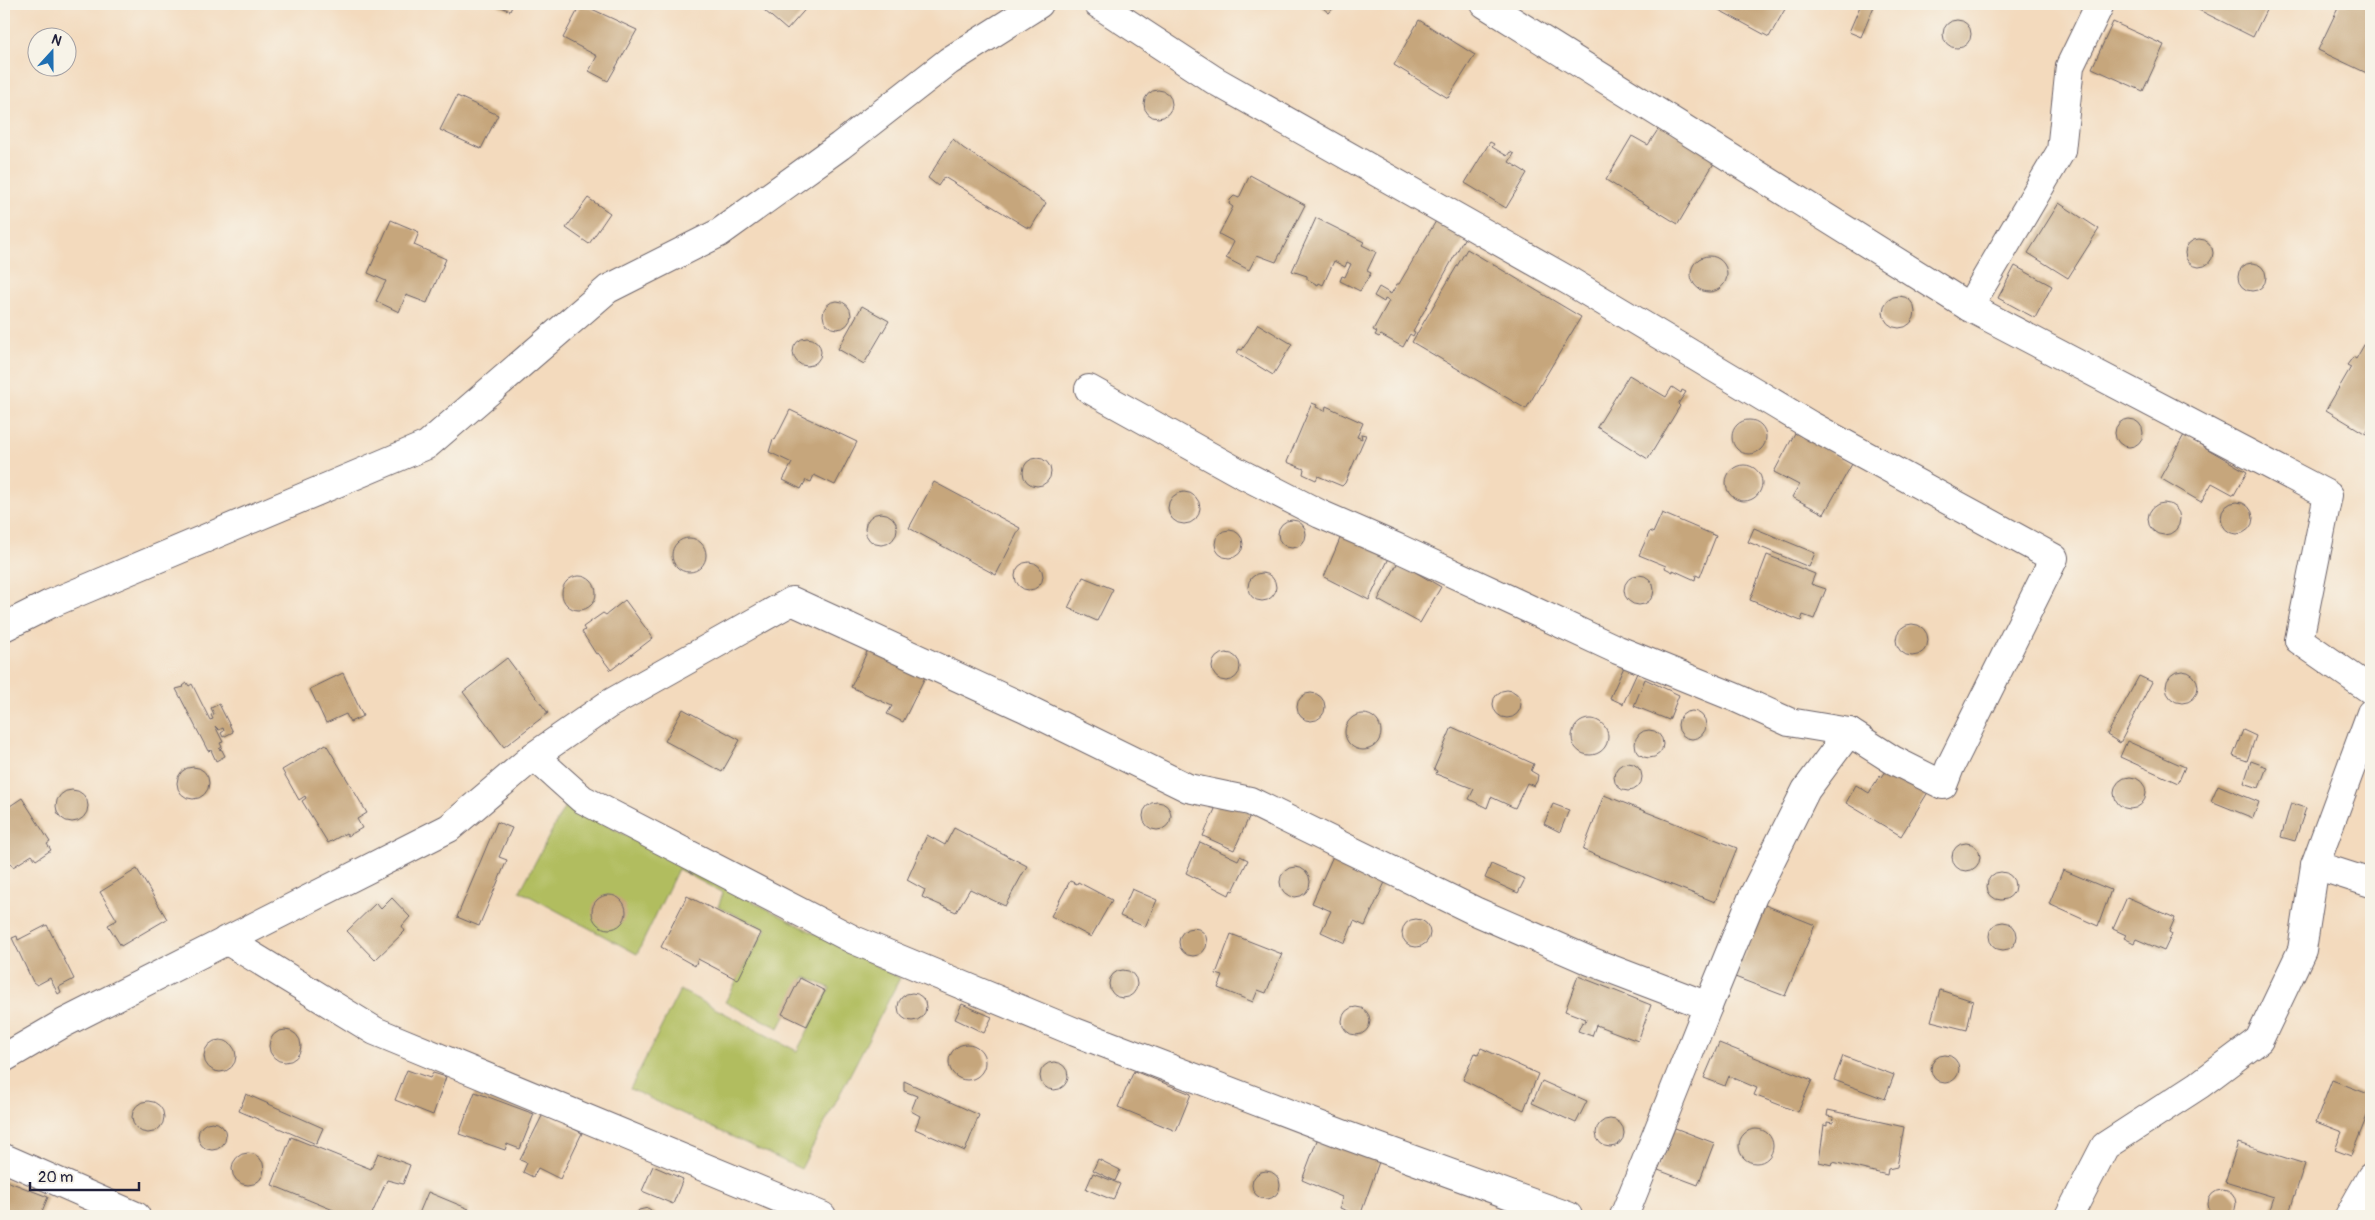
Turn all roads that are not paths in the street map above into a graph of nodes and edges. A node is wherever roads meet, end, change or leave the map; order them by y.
1 (1039, 4) edge
2 (1098, 4) edge
3 (1485, 4) edge
4 (2100, 4) edge
5 (1969, 307) junction
6 (1089, 389) dead end
7 (4, 626) edge
8 (2371, 690) edge
9 (2371, 713) edge
10 (1849, 732) junction
11 (534, 756) junction
12 (2315, 865) junction
13 (2371, 883) edge
14 (226, 940) junction
15 (1708, 1006) junction
16 (4, 1058) edge
17 (4, 1158) edge
18 (2371, 1177) edge
19 (136, 1216) edge
20 (822, 1216) edge
21 (1568, 1216) edge
22 (1624, 1216) edge
23 (2069, 1216) edge
24 (2349, 1216) edge

1 - 7 street
2 - 10 street
3 - 5 street
4 - 5 street
5 - 8 street
6 - 10 street
9 - 12 street
10 - 15 street
11 - 14 street
11 - 15 street
11 - 21 street
12 - 13 street
12 - 23 street
14 - 16 street
14 - 20 street
15 - 22 street
17 - 19 street
18 - 24 street

